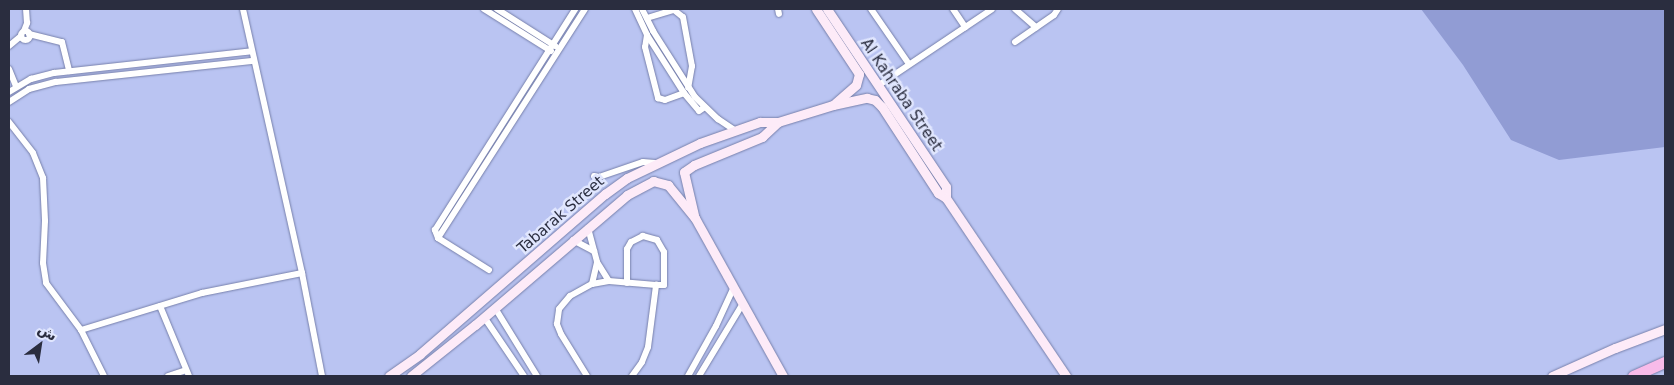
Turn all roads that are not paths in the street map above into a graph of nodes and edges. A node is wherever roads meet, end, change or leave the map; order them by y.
1 (26, 9) edge
2 (243, 9) edge
3 (484, 9) edge
4 (497, 9) edge
5 (575, 9) edge
6 (585, 9) edge
7 (635, 9) edge
8 (642, 9) edge
9 (816, 9) edge
10 (827, 9) edge
11 (871, 9) edge
12 (953, 9) edge
13 (992, 9) edge
14 (1015, 9) edge
15 (1058, 9) edge
16 (647, 18) junction
17 (965, 27) junction
18 (1036, 27) junction
19 (25, 34) junction
20 (647, 35) junction
21 (1015, 42) dead end
22 (9, 46) edge
23 (553, 49) junction
24 (252, 51) junction
25 (254, 61) junction
26 (909, 64) junction
27 (9, 70) edge
28 (69, 71) junction
29 (54, 73) junction
30 (56, 82) junction
31 (856, 85) joint
32 (16, 86) junction
33 (879, 86) junction
34 (686, 90) junction
35 (9, 92) edge
36 (867, 98) joint
37 (9, 102) edge
38 (833, 105) junction
39 (9, 122) edge
40 (778, 122) junction
41 (736, 131) junction
42 (655, 163) junction
43 (594, 176) dead end
44 (946, 198) junction
45 (695, 218) junction
46 (588, 228) junction
47 (572, 240) junction
48 (594, 251) junction
49 (528, 262) junction
50 (597, 262) junction
51 (489, 270) dead end
52 (536, 272) junction
53 (302, 273) junction
54 (608, 281) junction
55 (627, 283) junction
56 (592, 284) junction
57 (656, 285) junction
58 (733, 289) junction
59 (742, 304) junction
60 (160, 306) junction
61 (495, 308) junction
62 (466, 314) junction
63 (484, 317) junction
64 (475, 325) junction
65 (1665, 329) edge
66 (80, 330) junction
67 (425, 350) junction
68 (432, 360) junction
69 (1665, 362) edge
70 (187, 373) edge
71 (414, 375) edge
72 (104, 376) edge
73 (168, 376) edge
74 (322, 376) edge
75 (389, 376) edge
76 (524, 376) edge
77 (537, 376) edge
78 (587, 376) edge
79 (632, 376) edge
80 (688, 376) edge
81 (699, 376) edge
82 (783, 376) edge
83 (1066, 376) edge
84 (1552, 376) edge
85 (1633, 376) edge

1 - 19 street
2 - 24 street
3 - 23 street
4 - 23 street
5 - 23 street
6 - 23 street
7 - 20 street
8 - 16 street
9 - 31 street, Al Kahraba Street
10 - 33 street, Al Kahraba Street
11 - 26 street
12 - 17 street
13 - 17 street
14 - 18 street
15 - 18 street
16 - 34 street
16 - 34 street
17 - 26 street
18 - 21 street
19 - 22 street
19 - 28 street
20 - 34 street
20 - 34 street
23 - 51 street
24 - 25 street
24 - 28 street
25 - 30 street
25 - 53 street
26 - 33 street
27 - 32 street
28 - 29 street
29 - 30 street
29 - 32 street
30 - 37 street
31 - 38 street, Tabarak Street
32 - 35 street
33 - 44 street, Al Kahraba Street
34 - 41 street
36 - 38 street, Tabarak Street
36 - 44 street, Al Kahraba Street
38 - 40 street, Tabarak Street
39 - 66 street
40 - 41 street, Tabarak Street
40 - 45 street, Tabarak Street
41 - 42 street, Tabarak Street
42 - 43 street
42 - 49 street, Tabarak Street
44 - 83 street, Al Kahraba Street
45 - 46 street, Tabarak Street
45 - 58 street
46 - 47 street, Tabarak Street
46 - 48 street
47 - 48 street
47 - 52 street, Tabarak Street
48 - 50 street
49 - 52 street
49 - 62 street, Tabarak Street
50 - 54 street
50 - 56 street
52 - 61 street, Tabarak Street
53 - 60 street
53 - 74 street
54 - 55 street
54 - 56 street
55 - 57 street
55 - 57 street
56 - 78 street
57 - 79 street
58 - 59 street
58 - 80 street
59 - 81 street
59 - 82 street
60 - 66 street
60 - 70 street
61 - 63 street, Tabarak Street
61 - 77 street
62 - 64 street
62 - 67 street, Tabarak Street
63 - 64 street, Tabarak Street
63 - 76 street
64 - 68 street, Tabarak Street
65 - 84 street
66 - 72 street
67 - 68 street
67 - 75 street, Tabarak Street
68 - 71 street, Tabarak Street
69 - 85 highway
70 - 73 street

